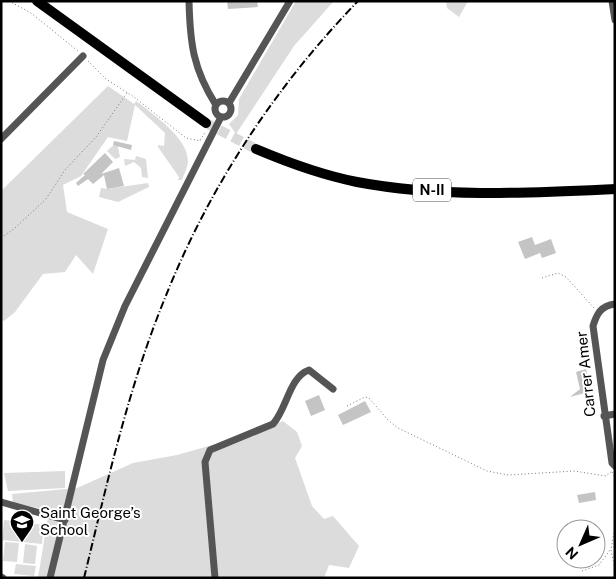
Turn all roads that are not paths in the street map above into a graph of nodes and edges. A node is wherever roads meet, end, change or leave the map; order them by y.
1 (37, 1) edge
2 (189, 1) edge
3 (290, 1) edge
4 (612, 1) edge
5 (615, 20) edge
6 (83, 56) road end
7 (229, 103) junction
8 (216, 105) junction
9 (221, 117) junction
10 (206, 123) tunnel mouth
11 (1, 140) edge
12 (256, 149) tunnel mouth
13 (615, 189) edge
14 (615, 304) edge
15 (333, 389) dead end
16 (615, 414) edge
17 (604, 416) junction
18 (613, 467) edge
19 (1, 502) edge
20 (65, 520) junction
21 (50, 578) edge
22 (215, 578) edge

1 - 10 highway
2 - 8 street
3 - 7 street
4 - 5 street
6 - 11 street
7 - 8 street
7 - 9 street
8 - 9 street
9 - 20 street
12 - 13 highway, N-II
14 - 17 street, Carrer Amer
15 - 22 street
16 - 17 street
17 - 18 street, Carrer Amer
19 - 20 street
20 - 21 street

